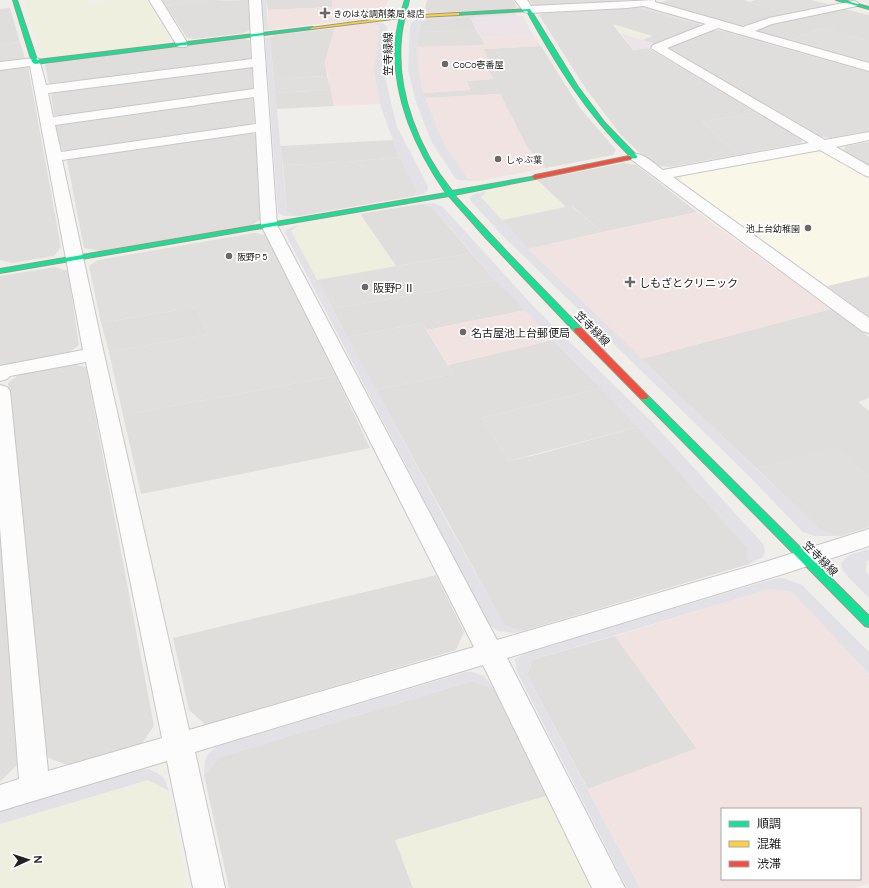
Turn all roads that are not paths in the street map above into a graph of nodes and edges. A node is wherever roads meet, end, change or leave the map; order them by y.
1 (15, 0) edge
2 (154, 0) edge
3 (255, 0) edge
4 (407, 0) edge
5 (521, 0) edge
6 (655, 0) edge
7 (838, 0) edge
8 (639, 1) edge
9 (853, 4) junction
10 (869, 8) edge
11 (528, 10) junction
12 (401, 17) junction
13 (718, 24) junction
14 (744, 32) junction
15 (257, 34) junction
16 (182, 44) junction
17 (35, 62) junction
18 (259, 62) junction
19 (0, 66) edge
20 (869, 67) edge
21 (41, 90) junction
22 (261, 92) junction
23 (47, 122) junction
24 (262, 127) junction
25 (869, 136) edge
26 (821, 144) junction
27 (54, 157) junction
28 (635, 157) junction
29 (869, 172) edge
30 (660, 175) junction
31 (448, 193) junction
32 (269, 225) junction
33 (75, 259) junction
34 (0, 271) edge
35 (869, 327) edge
36 (94, 354) junction
37 (0, 375) edge
38 (0, 391) edge
39 (869, 537) edge
40 (804, 558) junction
41 (869, 623) edge
42 (491, 652) junction
43 (179, 745) junction
44 (35, 788) junction
45 (0, 798) edge
46 (209, 888) edge
47 (609, 888) edge

1 - 17 street
2 - 16 street
3 - 15 street
4 - 12 street, 笠寺緑線
5 - 11 street
6 - 8 street
7 - 9 street
8 - 11 street
8 - 13 street
9 - 10 street
9 - 14 street
11 - 12 street
11 - 28 street
12 - 15 street
12 - 31 street, 笠寺緑線
13 - 14 street
13 - 26 street
14 - 20 street
15 - 16 street
15 - 18 street
16 - 17 street
17 - 19 street
17 - 21 street
18 - 21 street
18 - 22 street
21 - 23 street
22 - 23 street
22 - 24 street
23 - 27 street
24 - 27 street
24 - 32 street
25 - 26 street
26 - 29 street
26 - 30 street
27 - 33 street
28 - 30 street
28 - 31 street
30 - 35 street
31 - 32 street
31 - 40 street, 笠寺緑線
32 - 33 street
32 - 42 street
33 - 34 street
33 - 36 street
36 - 37 street
36 - 43 street
38 - 44 street
39 - 40 street
40 - 41 street, 笠寺緑線
40 - 42 street
42 - 43 street
42 - 47 street
43 - 44 street
43 - 46 street
44 - 45 street

